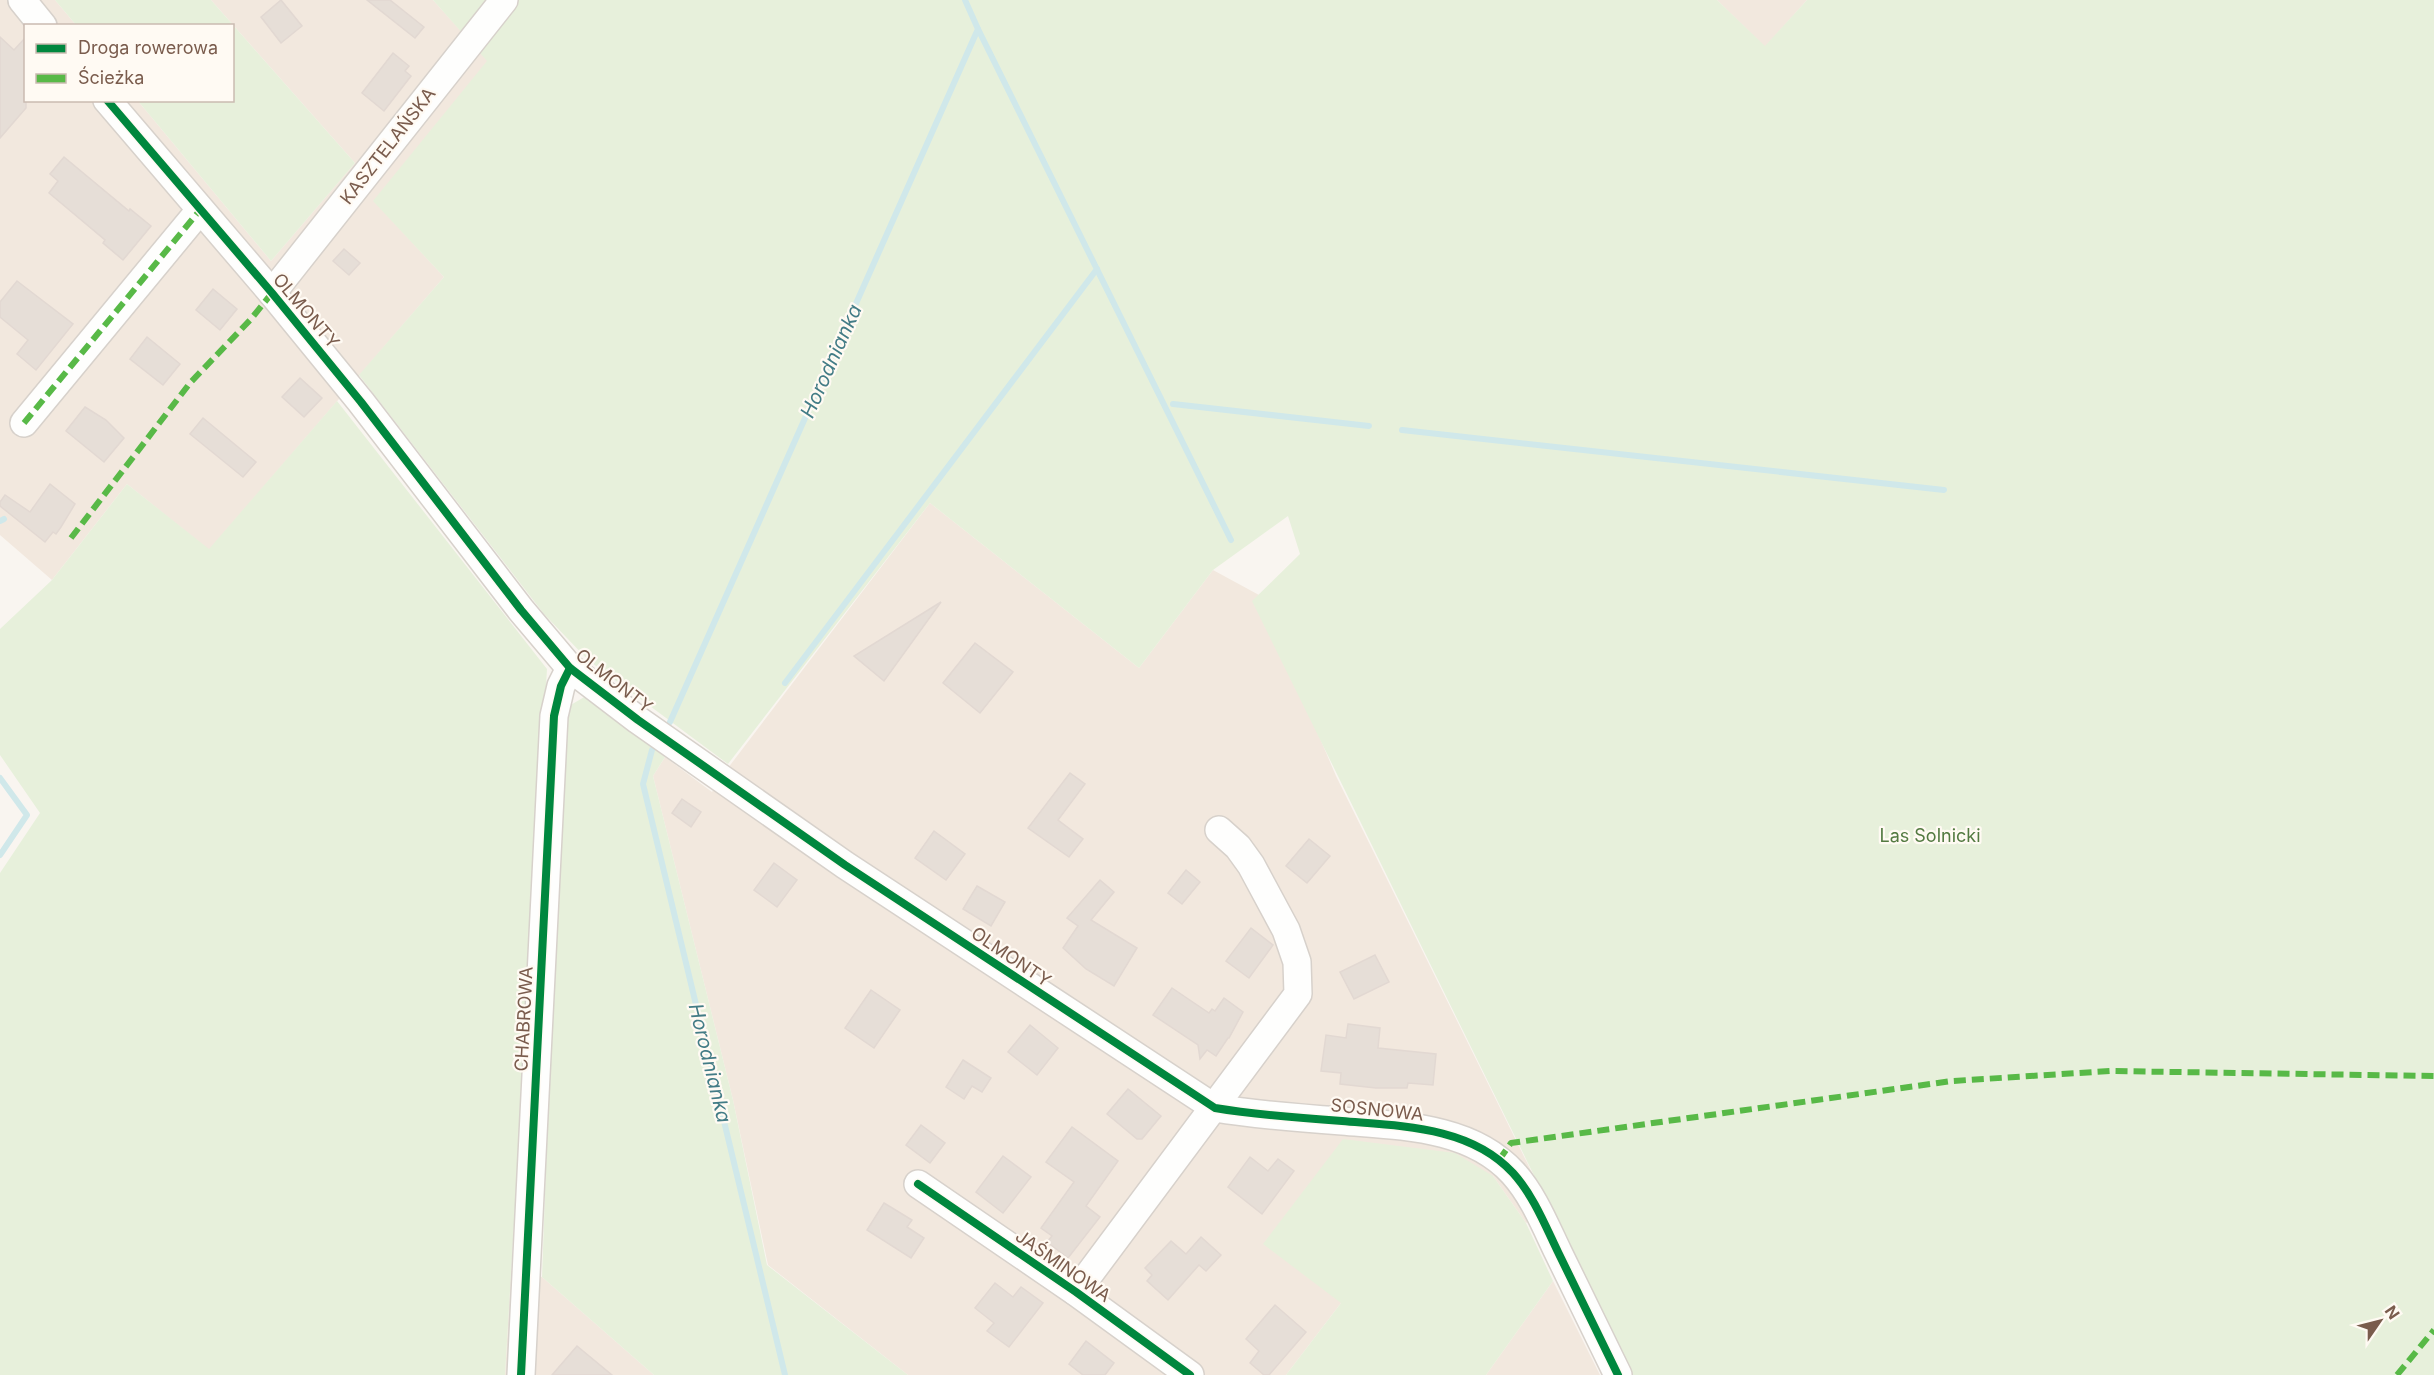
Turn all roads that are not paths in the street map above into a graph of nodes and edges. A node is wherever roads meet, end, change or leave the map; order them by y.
1 (21, 0) edge
2 (504, 0) edge
3 (41, 24) edge
4 (109, 102) edge
5 (200, 210) junction
6 (272, 293) junction
7 (24, 423) dead end
8 (570, 668) junction
9 (1219, 830) dead end
10 (1215, 1108) junction
11 (918, 1184) dead end
12 (1076, 1292) junction
13 (521, 1375) edge
14 (1190, 1375) edge
15 (1618, 1375) edge

1 - 3 street
2 - 6 street, KASZTELAŃSKA
4 - 5 street, OLMONTY
5 - 6 street, OLMONTY
5 - 7 street
6 - 8 street, OLMONTY
8 - 10 street, OLMONTY
8 - 13 street, CHABROWA
9 - 10 street, JAŚMINOWA
10 - 12 street, JAŚMINOWA
10 - 15 street, SOSNOWA
11 - 12 street, JAŚMINOWA
12 - 14 street, JAŚMINOWA

